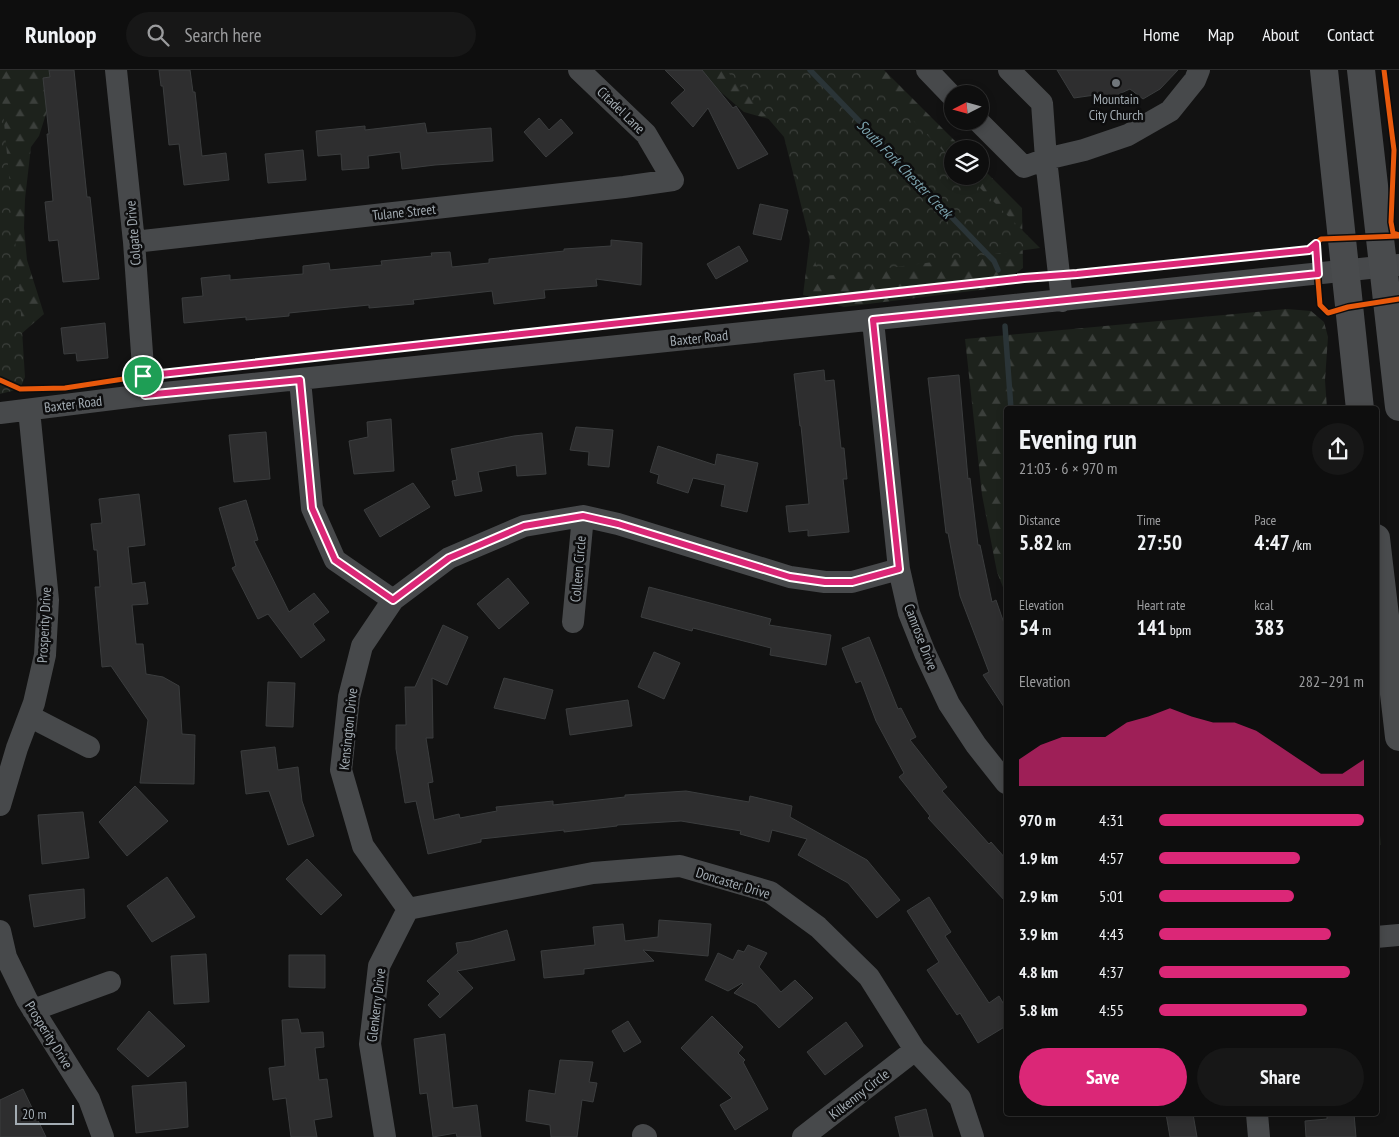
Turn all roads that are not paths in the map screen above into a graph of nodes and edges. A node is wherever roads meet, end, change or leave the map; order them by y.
1 (116, 70) edge
2 (579, 70) edge
3 (927, 70) edge
4 (1009, 70) edge
5 (1199, 70) edge
6 (1324, 70) edge
7 (1361, 70) edge
8 (944, 88) edge
9 (987, 130) edge
10 (1046, 159) junction
11 (672, 180) joint
12 (134, 242) junction
13 (1391, 266) edge
14 (1345, 270) junction
15 (1062, 301) junction
16 (873, 320) junction
17 (300, 380) junction
18 (145, 395) junction
19 (1360, 406) edge
20 (1399, 407) edge
21 (29, 410) junction
22 (0, 413) edge
23 (583, 516) junction
24 (1379, 557) edge
25 (899, 569) junction
26 (393, 600) junction
27 (572, 622) dead end
28 (1395, 657) edge
29 (29, 716) junction
30 (1399, 737) edge
31 (90, 747) dead end
32 (1004, 781) edge
33 (0, 805) edge
34 (408, 909) junction
35 (0, 931) edge
36 (1399, 935) edge
37 (1379, 937) edge
38 (110, 982) dead end
39 (33, 1010) junction
40 (915, 1050) junction
41 (1257, 1116) edge
42 (103, 1137) edge
43 (385, 1137) edge
44 (803, 1137) edge
45 (973, 1137) edge
46 (1259, 1137) edge

1 - 12 street, Colgate Drive
2 - 11 street, Citadel Lane
3 - 8 street
4 - 10 street
5 - 10 street
6 - 14 main road
7 - 13 main road
9 - 10 street
10 - 15 street
11 - 12 street, Tulane Street
12 - 18 street, Colgate Drive
13 - 14 street, Baxter Road
13 - 20 main road
14 - 15 street, Baxter Road
14 - 19 main road
15 - 16 street, Baxter Road
16 - 17 street, Baxter Road
16 - 25 street, Camrose Drive
17 - 18 street, Baxter Road
17 - 26 street
18 - 21 street, Baxter Road
21 - 22 street, Baxter Road
21 - 29 street, Prosperity Drive
23 - 25 street, Kensington Drive
23 - 26 street, Kensington Drive
23 - 27 street, Colleen Circle
24 - 28 main road
25 - 32 street, Camrose Drive
26 - 34 street, Kensington Drive
28 - 30 main road
29 - 31 street
29 - 33 street, Prosperity Drive
34 - 40 street, Doncaster Drive
34 - 43 street, Glenkerry Drive
35 - 39 street, Prosperity Drive
36 - 37 street
38 - 39 street
39 - 42 street, Prosperity Drive
40 - 44 street, Kilkenny Circle
40 - 45 street, Doncaster Drive
41 - 46 street

